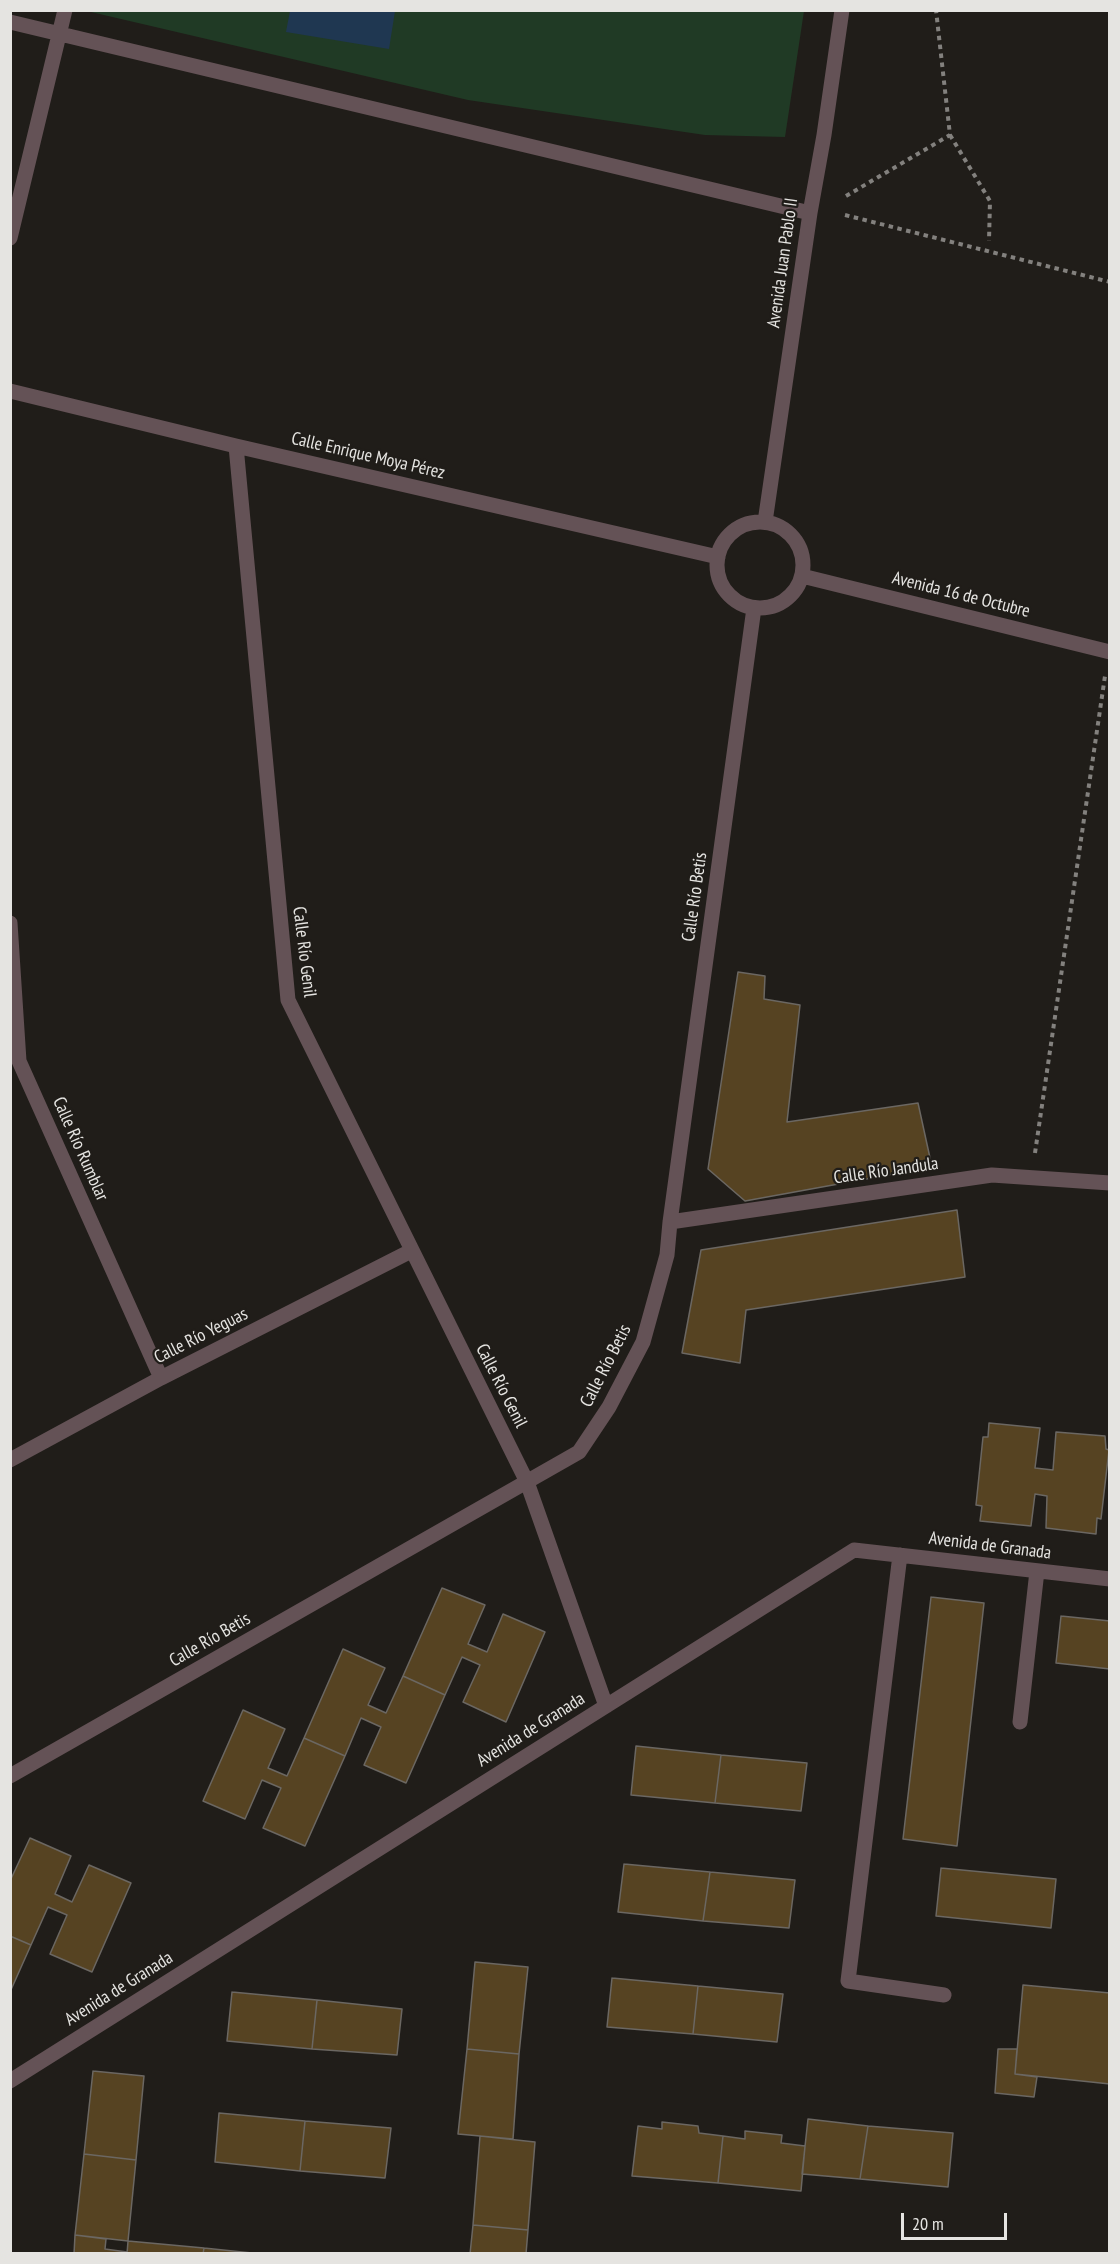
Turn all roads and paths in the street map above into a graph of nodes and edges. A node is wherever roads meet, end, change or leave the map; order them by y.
1 (65, 10) edge
2 (842, 10) edge
3 (936, 10) edge
4 (10, 22) edge
5 (59, 33) junction
6 (950, 135) junction
7 (846, 196) dead end
8 (810, 213) junction
9 (844, 215) dead end
10 (10, 238) edge
11 (989, 241) dead end
12 (1110, 282) edge
13 (10, 391) edge
14 (236, 446) junction
15 (765, 522) junction
16 (718, 556) junction
17 (802, 576) junction
18 (754, 608) junction
19 (1109, 652) edge
20 (10, 923) edge
21 (1032, 1178) junction
22 (1110, 1183) edge
23 (670, 1222) junction
24 (411, 1251) junction
25 (161, 1378) junction
26 (10, 1460) edge
27 (527, 1482) junction
28 (900, 1555) junction
29 (1038, 1571) junction
30 (1110, 1579) edge
31 (606, 1706) junction
32 (1020, 1722) dead end
33 (10, 1776) edge
34 (944, 1995) dead end
35 (10, 2080) edge

1 - 5 street
2 - 8 street, Avenida Juan Pablo II
3 - 6 path
4 - 5 street
5 - 8 street
5 - 10 street
6 - 7 path
6 - 11 path
8 - 15 street, Avenida Juan Pablo II
9 - 12 path
13 - 14 street, Calle Enrique Moya Pérez
14 - 16 street, Calle Enrique Moya Pérez
14 - 24 street, Calle Río Genil
15 - 16 street
15 - 17 street
16 - 18 street
17 - 18 street
17 - 19 street, Avenida 16 de Octubre
18 - 23 street, Calle Río Betis
19 - 21 path
20 - 25 street, Calle Río Rumblar
21 - 22 street, Calle Río Jandula
21 - 23 street, Calle Río Jandula
23 - 27 street, Calle Río Betis
24 - 25 street, Calle Río Yeguas
24 - 27 street, Calle Río Genil
25 - 26 street, Calle Río Yeguas
27 - 31 street, Calle Río Genil
27 - 33 street, Calle Río Betis
28 - 29 street, Avenida de Granada
28 - 31 street, Avenida de Granada
28 - 34 street
29 - 30 street, Avenida de Granada
29 - 32 street
31 - 35 street, Avenida de Granada

